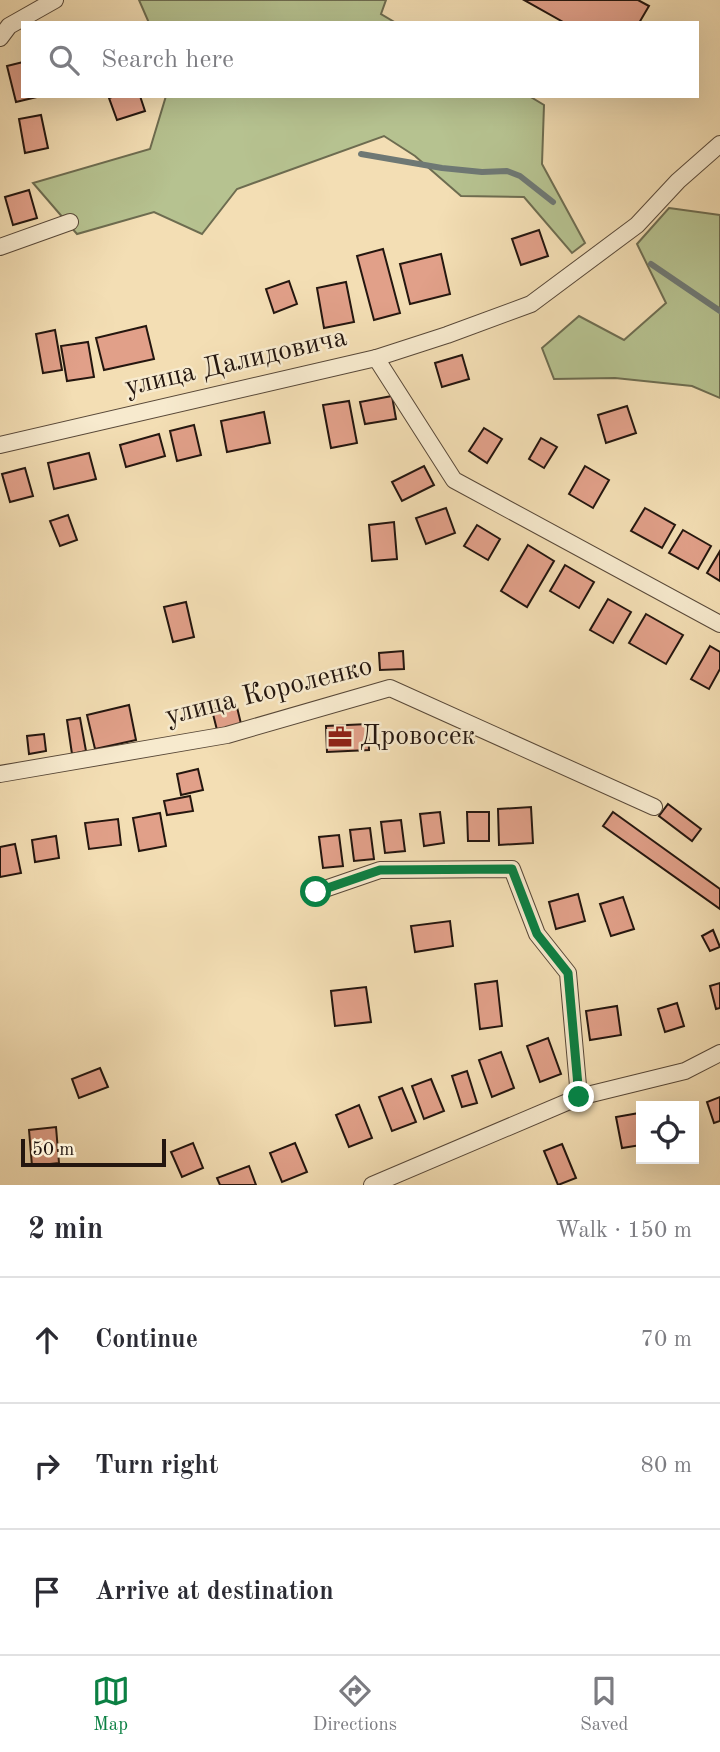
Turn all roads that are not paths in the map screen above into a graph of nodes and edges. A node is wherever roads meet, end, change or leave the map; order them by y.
1 (55, 0) edge
2 (0, 38) edge
3 (720, 144) edge
4 (70, 222) dead end
5 (0, 247) edge
6 (376, 358) junction
7 (0, 445) edge
8 (720, 624) edge
9 (0, 774) edge
10 (654, 807) dead end
11 (316, 892) dead end
12 (720, 1053) edge
13 (579, 1097) junction
14 (372, 1185) edge

1 - 2 street
3 - 6 street
4 - 5 street
6 - 7 street, улица Далидовича
6 - 8 street, улица Далидовича
9 - 10 street, улица Короленко
11 - 13 street
12 - 13 street
13 - 14 street

